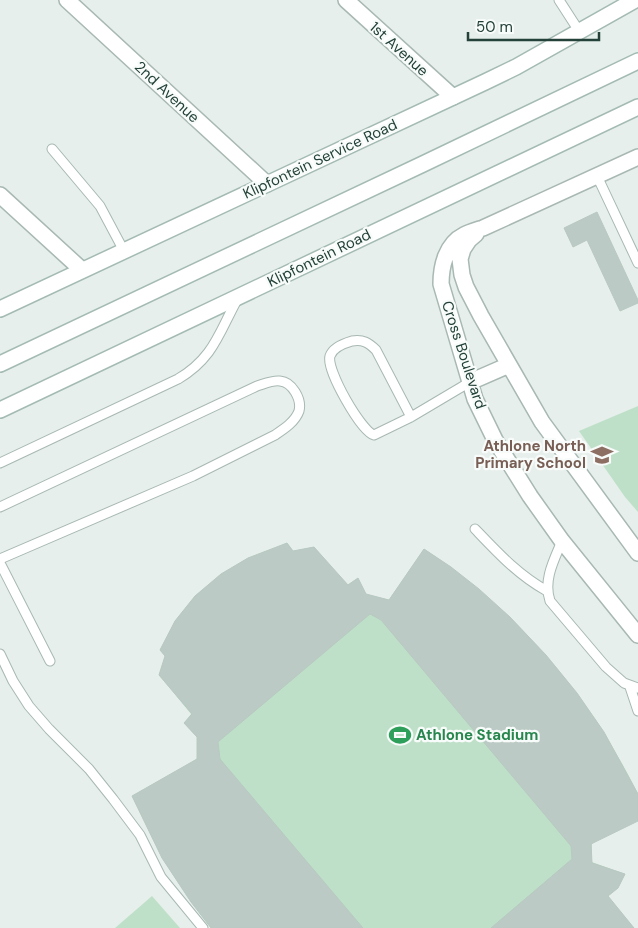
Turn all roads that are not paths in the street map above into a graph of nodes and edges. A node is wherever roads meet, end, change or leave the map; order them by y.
1 (67, 0) edge
2 (346, 0) edge
3 (560, 0) edge
4 (634, 3) edge
5 (579, 31) junction
6 (638, 61) edge
7 (452, 97) junction
8 (638, 107) edge
9 (52, 149) dead end
10 (638, 157) edge
11 (597, 176) junction
12 (267, 184) junction
13 (0, 195) edge
14 (483, 228) junction
15 (124, 251) junction
16 (638, 263) edge
17 (82, 270) junction
18 (238, 298) junction
19 (0, 309) edge
20 (0, 364) edge
21 (509, 365) junction
22 (470, 382) junction
23 (0, 410) edge
24 (411, 417) junction
25 (0, 463) edge
26 (0, 507) edge
27 (474, 529) dead end
28 (562, 541) junction
29 (638, 553) edge
30 (0, 561) edge
31 (547, 591) junction
32 (638, 635) edge
33 (0, 654) edge
34 (50, 661) dead end
35 (634, 688) edge
36 (638, 711) edge
37 (202, 928) edge

1 - 12 street, 2nd Avenue
2 - 7 street, 1st Avenue
3 - 5 lane
4 - 5 street, Klipfontein Service Road
5 - 7 street, Klipfontein Service Road
6 - 20 street
7 - 12 street, Klipfontein Service Road
8 - 18 street, Klipfontein Road
9 - 15 lane
10 - 11 street, Cross Boulevard
11 - 14 street, Cross Boulevard
11 - 16 lane
12 - 15 street, Klipfontein Service Road
13 - 17 street
14 - 21 street, Cross Boulevard
14 - 22 street, Cross Boulevard
15 - 17 street, Klipfontein Service Road
17 - 19 street, Klipfontein Service Road
18 - 23 street, Klipfontein Road
18 - 25 lane
21 - 22 street
21 - 29 street, Cross Boulevard
22 - 24 lane
22 - 28 street, Cross Boulevard
24 - 24 lane
26 - 30 lane
27 - 31 lane
28 - 31 lane
28 - 32 street, Cross Boulevard
30 - 34 lane
31 - 35 lane
33 - 37 lane
35 - 36 lane

